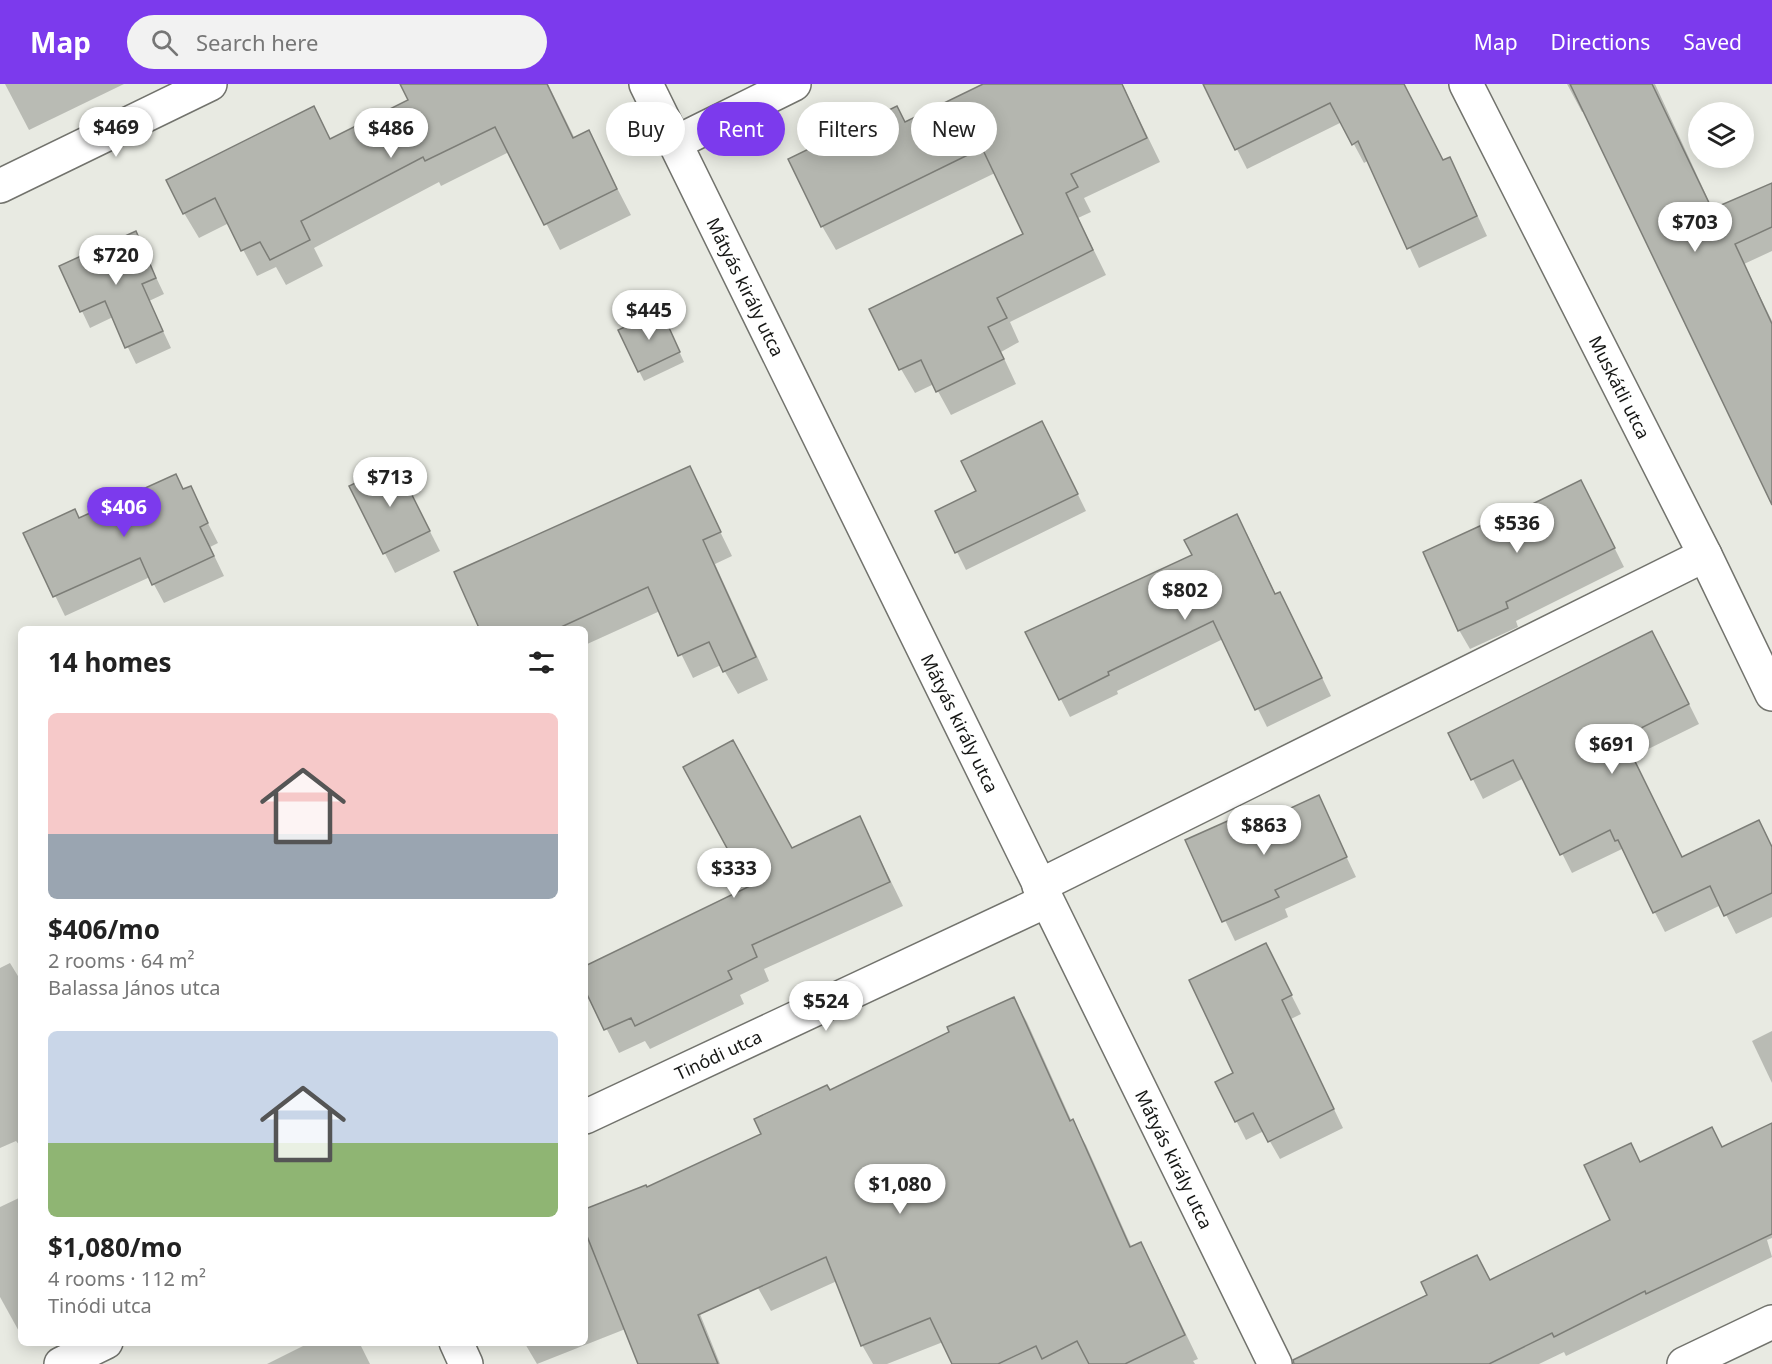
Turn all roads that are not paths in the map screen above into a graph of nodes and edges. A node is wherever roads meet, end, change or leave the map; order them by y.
1 (210, 84) edge
2 (646, 84) edge
3 (794, 84) edge
4 (1466, 84) edge
5 (655, 102) edge
6 (685, 138) edge
7 (681, 156) edge
8 (0, 186) edge
9 (1706, 555) junction
10 (1772, 694) edge
11 (1042, 894) junction
12 (588, 1116) edge
13 (1772, 1322) edge
14 (98, 1346) edge
15 (458, 1346) edge
16 (61, 1364) edge
17 (466, 1364) edge
18 (1275, 1364) edge
19 (1684, 1364) edge

1 - 8 street
2 - 5 street, Mátyás király utca
3 - 6 street
4 - 9 street, Muskátli utca
7 - 11 street, Mátyás király utca
9 - 10 street, Muskátli utca
9 - 11 street, Tinódi utca
11 - 12 street, Tinódi utca
11 - 18 street, Mátyás király utca
13 - 19 street
14 - 16 street
15 - 17 street

